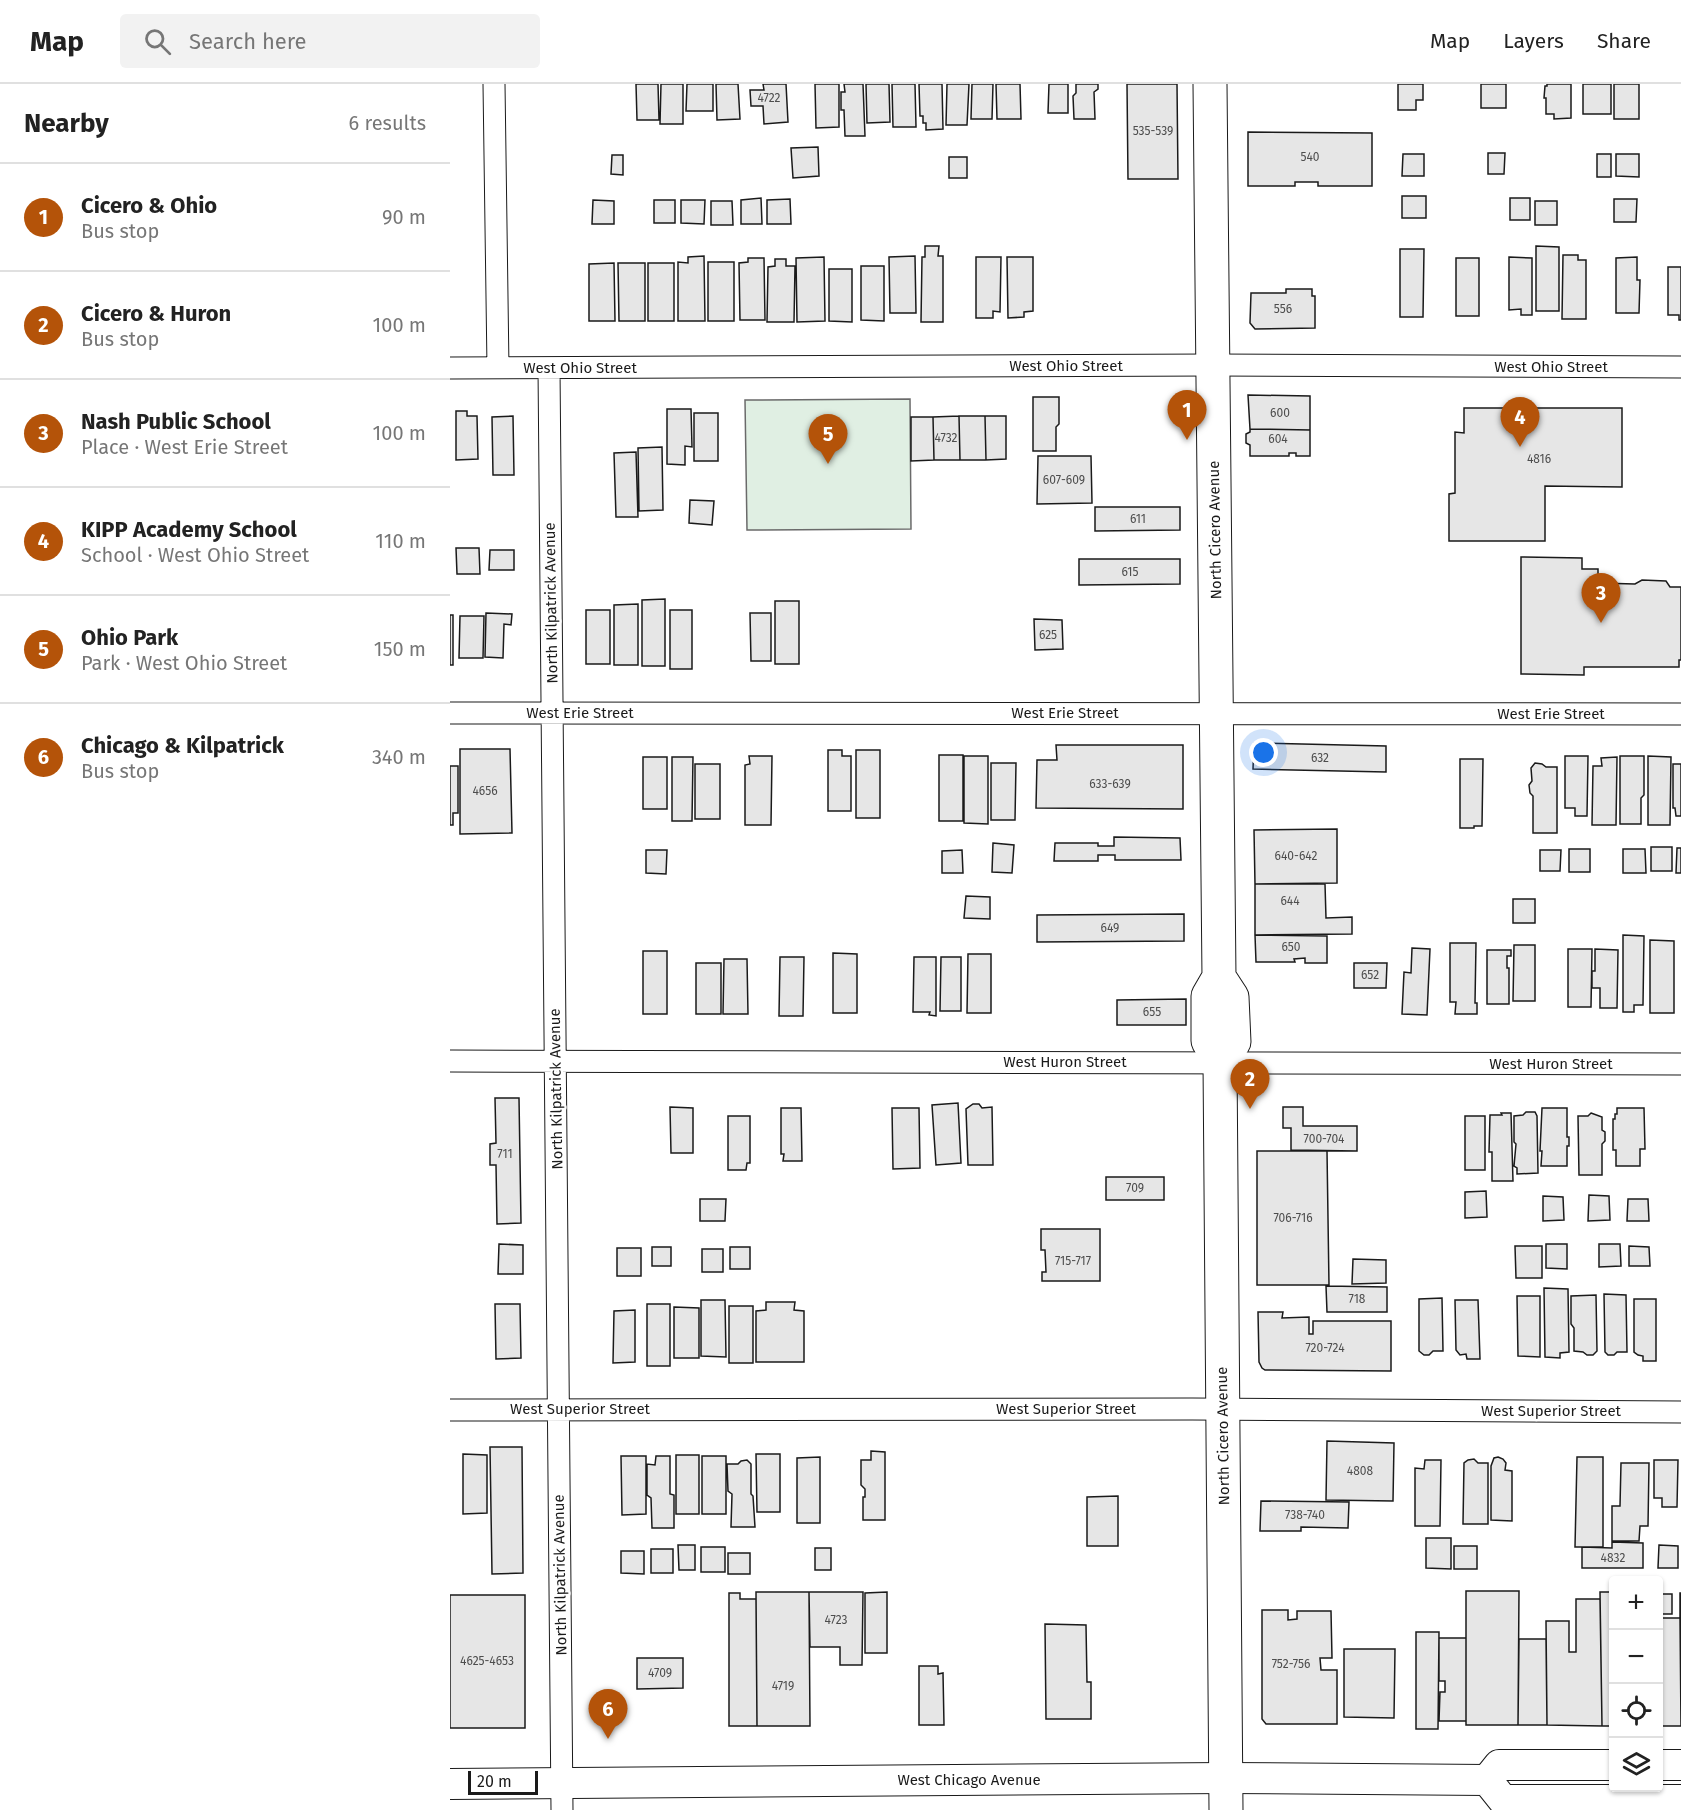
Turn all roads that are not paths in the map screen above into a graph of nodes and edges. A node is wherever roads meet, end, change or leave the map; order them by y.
1 (494, 84) edge
2 (1210, 84) edge
3 (1213, 365) junction
4 (1681, 367) edge
5 (450, 368) edge
6 (498, 368) junction
7 (549, 368) junction
8 (552, 712) junction
9 (450, 713) edge
10 (1216, 714) junction
11 (1681, 714) edge
12 (555, 1060) junction
13 (450, 1061) edge
14 (1220, 1062) junction
15 (1681, 1064) edge
16 (559, 1409) junction
17 (1223, 1409) junction
18 (450, 1410) edge
19 (1681, 1412) edge
20 (1609, 1765) edge
21 (1663, 1765) edge
22 (1681, 1765) edge
23 (1487, 1780) junction
24 (450, 1784) edge
25 (1226, 1794) edge
26 (562, 1796) edge
27 (1681, 1800) edge

1 - 6 street
2 - 3 main road, North Cicero Avenue
3 - 4 street, West Ohio Street
3 - 7 street, West Ohio Street
3 - 10 main road, North Cicero Avenue
5 - 6 street, West Ohio Street
6 - 7 street, West Ohio Street
7 - 8 street, North Kilpatrick Avenue
8 - 9 street, West Erie Street
8 - 10 street, West Erie Street
8 - 12 street, North Kilpatrick Avenue
10 - 11 street, West Erie Street
10 - 14 main road, North Cicero Avenue
12 - 13 street, West Huron Street
12 - 14 street, West Huron Street
12 - 16 street, North Kilpatrick Avenue
14 - 15 street, West Huron Street
14 - 17 main road, North Cicero Avenue
16 - 17 street, West Superior Street
16 - 18 street, West Superior Street
16 - 26 street, North Kilpatrick Avenue
17 - 19 street, West Superior Street
17 - 25 main road, North Cicero Avenue
20 - 23 main road
21 - 22 main road
23 - 25 main road, West Chicago Avenue
23 - 27 main road
24 - 26 main road, West Chicago Avenue
25 - 26 main road, West Chicago Avenue

